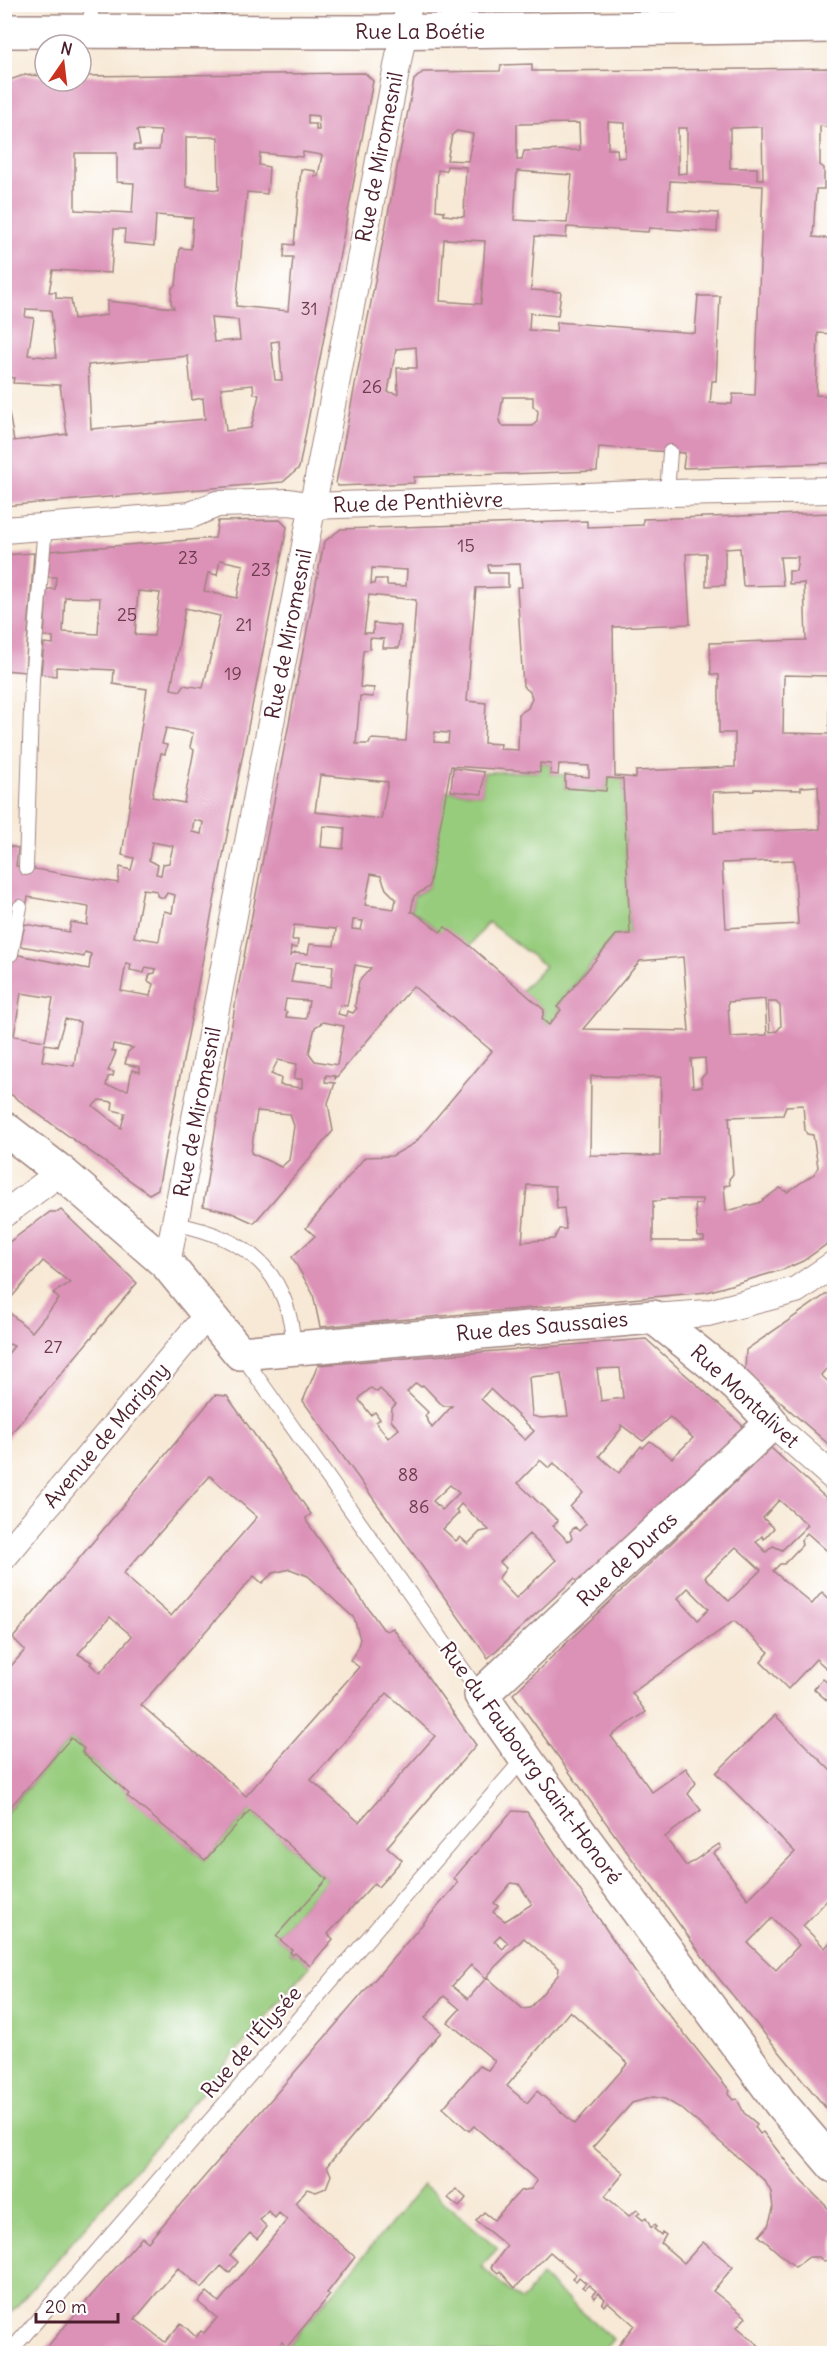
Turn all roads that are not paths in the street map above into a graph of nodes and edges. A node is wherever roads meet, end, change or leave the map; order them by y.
1 (91, 18) edge
2 (406, 18) edge
3 (834, 26) edge
4 (4, 32) edge
5 (670, 452) dead end
6 (834, 490) edge
7 (667, 493) junction
8 (312, 506) junction
9 (45, 526) junction
10 (4, 530) edge
11 (26, 868) dead end
12 (20, 908) dead end
13 (11, 954) dead end
14 (4, 1128) edge
15 (61, 1172) junction
16 (4, 1214) edge
17 (176, 1224) junction
18 (167, 1264) junction
19 (834, 1264) edge
20 (208, 1314) junction
21 (652, 1317) junction
22 (294, 1348) junction
23 (240, 1353) junction
24 (772, 1423) junction
25 (834, 1479) edge
26 (4, 1557) edge
27 (481, 1695) junction
28 (525, 1757) junction
29 (834, 2166) edge
30 (8, 2354) edge

1 - 2 street, Rue La Boétie
1 - 4 street, Rue La Boétie
2 - 3 street, Rue La Boétie
2 - 8 street, Rue de Miromesnil
5 - 7 lane
6 - 7 street, Rue de Penthièvre
7 - 8 street, Rue de Penthièvre
8 - 9 street, Rue de Penthièvre
8 - 17 street, Rue de Miromesnil
9 - 10 street, Rue de Penthièvre
9 - 11 lane
12 - 13 lane
14 - 15 street
15 - 16 street
15 - 18 street
17 - 18 street, Rue de Miromesnil
17 - 22 lane
18 - 20 street
19 - 21 street, Rue des Saussaies
20 - 23 street
20 - 26 street, Avenue de Marigny
21 - 22 street, Rue des Saussaies
21 - 24 street, Rue Montalivet
22 - 23 street, Rue des Saussaies
23 - 27 lane, Rue du Faubourg Saint-Honoré
24 - 25 street, Rue Montalivet
24 - 27 street, Rue de Duras
27 - 28 street, Rue du Faubourg Saint-Honoré
28 - 29 street, Rue du Faubourg Saint-Honoré
28 - 30 lane, Rue de l'Élysée

